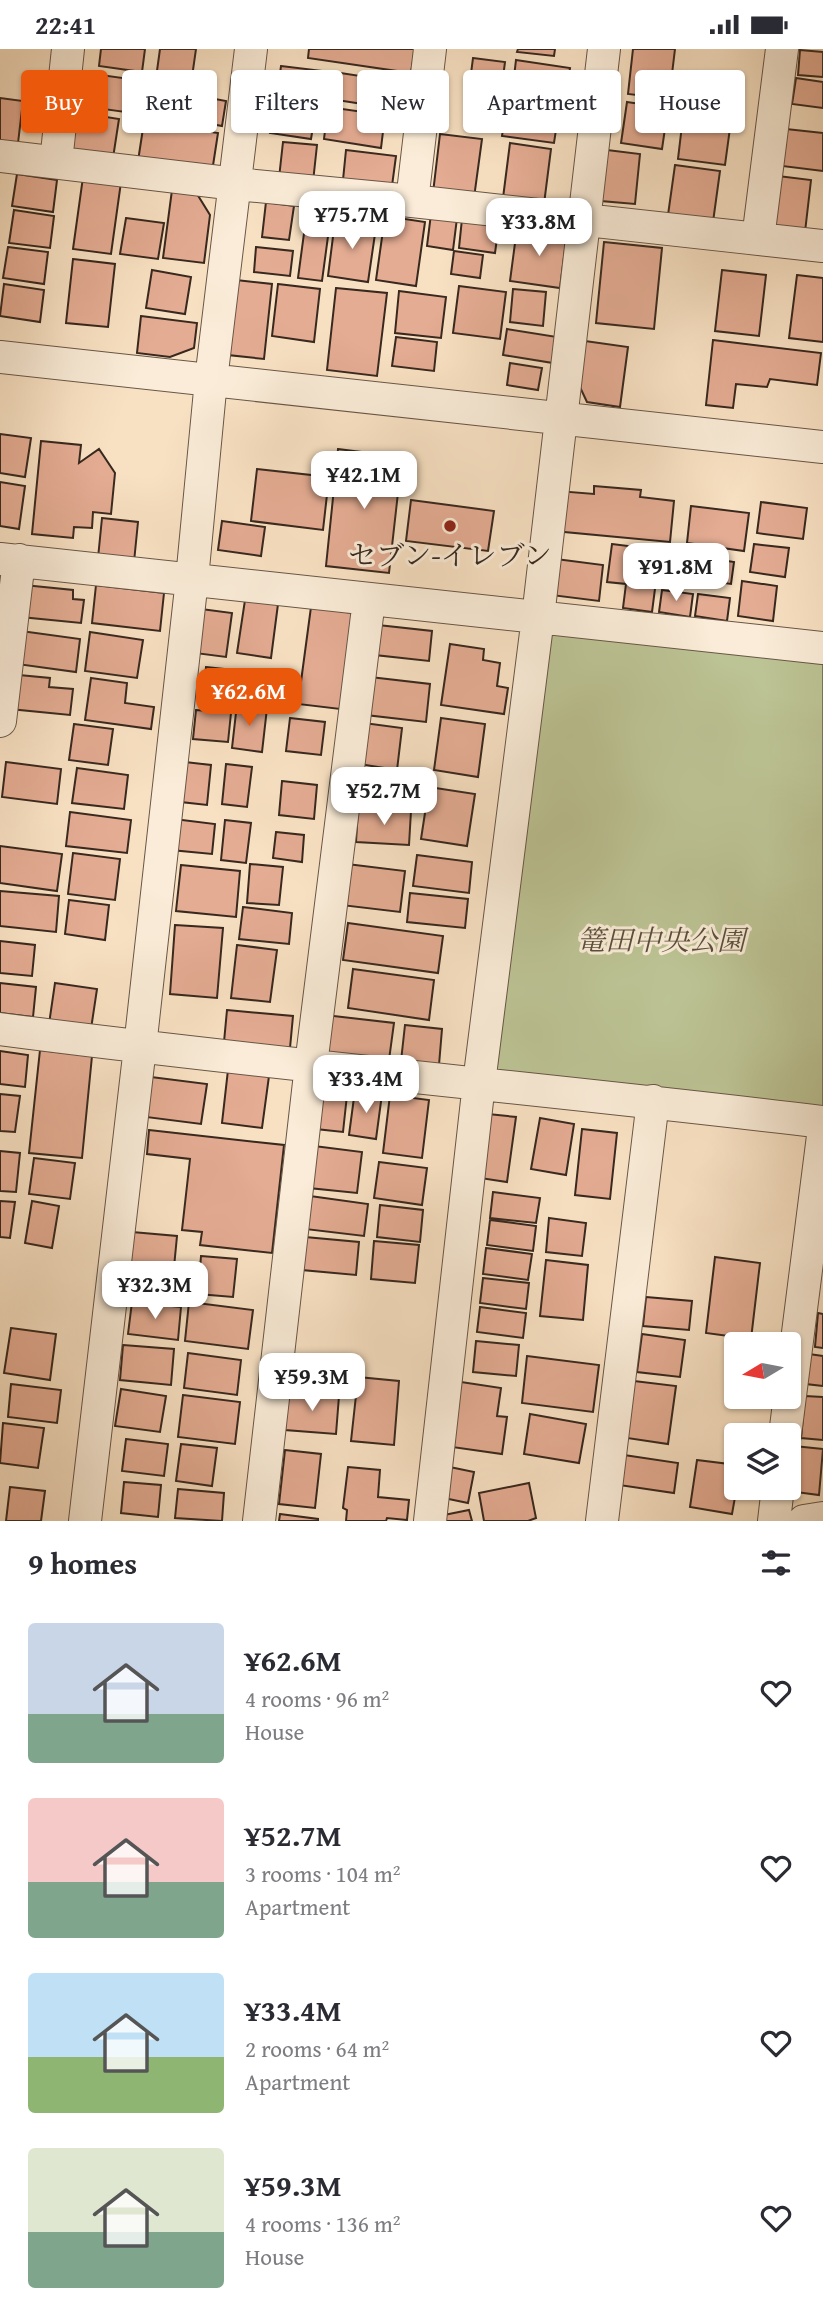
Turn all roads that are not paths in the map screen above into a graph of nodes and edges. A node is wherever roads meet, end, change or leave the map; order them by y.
1 (68, 49) edge
2 (251, 49) edge
3 (430, 49) edge
4 (604, 49) edge
5 (782, 49) edge
6 (0, 156) edge
7 (56, 162) junction
8 (236, 184) junction
9 (412, 201) junction
10 (584, 220) junction
11 (758, 239) junction
12 (823, 246) edge
13 (0, 357) edge
14 (211, 380) junction
15 (560, 419) junction
16 (823, 447) edge
17 (9, 560) edge
18 (192, 579) junction
19 (369, 600) junction
20 (538, 617) junction
21 (823, 648) edge
22 (0, 721) edge
23 (0, 1029) edge
24 (140, 1047) junction
25 (311, 1065) junction
26 (480, 1083) junction
27 (653, 1101) junction
28 (823, 1122) edge
29 (823, 1136) edge
30 (787, 1423) edge
31 (776, 1500) edge
32 (823, 1518) edge
33 (85, 1521) edge
34 (260, 1521) edge
35 (430, 1521) edge
36 (602, 1521) edge
37 (774, 1521) edge
38 (804, 1521) edge

1 - 7 street
2 - 8 street
3 - 9 street
4 - 10 street
5 - 11 street
6 - 7 street
7 - 8 street
8 - 9 street
8 - 14 street
9 - 10 street
10 - 11 street
10 - 15 street
11 - 12 street
13 - 14 street
14 - 15 street
14 - 18 street
15 - 16 street
15 - 20 street
17 - 18 street
17 - 22 street
18 - 19 street
18 - 24 street
19 - 20 street
19 - 25 street
20 - 21 street
20 - 26 street
23 - 24 street
24 - 25 street
24 - 33 street
25 - 26 street
25 - 34 street
26 - 27 street
26 - 35 street
27 - 28 street
27 - 36 street
29 - 30 street
31 - 37 street
32 - 38 street

